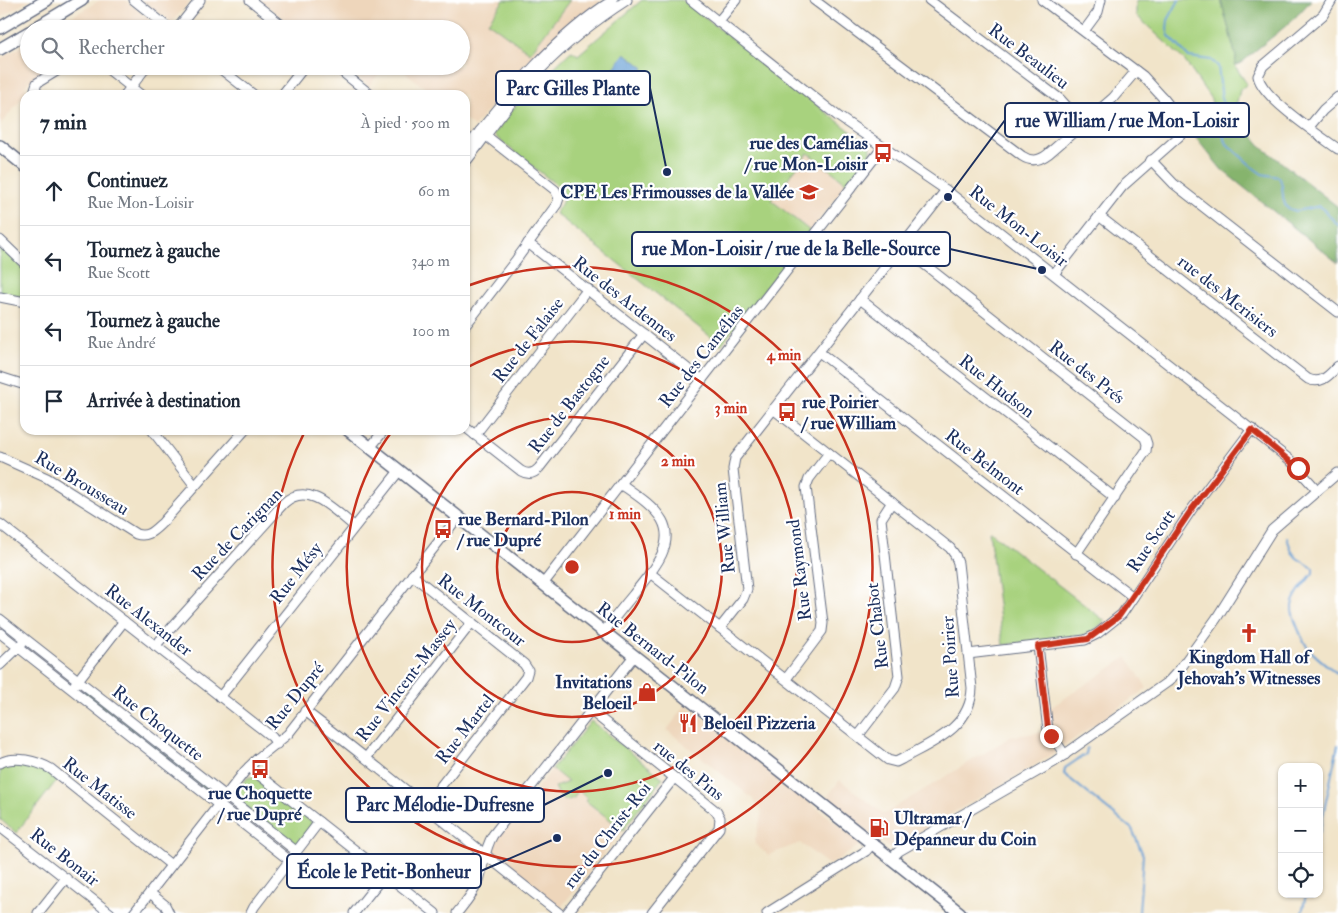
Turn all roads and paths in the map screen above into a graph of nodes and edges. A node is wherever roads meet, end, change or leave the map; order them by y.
1 (47, 0) edge
2 (82, 0) edge
3 (134, 0) edge
4 (200, 0) edge
5 (250, 0) edge
6 (627, 0) edge
7 (691, 0) edge
8 (736, 0) edge
9 (929, 0) edge
10 (1042, 0) edge
11 (1101, 0) edge
12 (1332, 0) edge
13 (820, 2) edge
14 (609, 6) edge
15 (49, 20) edge
16 (159, 20) edge
17 (184, 20) edge
18 (276, 20) edge
19 (718, 22) junction
20 (0, 28) edge
21 (1084, 31) junction
22 (20, 37) edge
23 (0, 49) edge
24 (1136, 71) junction
25 (50, 75) edge
26 (113, 75) edge
27 (140, 75) edge
28 (229, 75) edge
29 (298, 75) edge
30 (346, 75) edge
31 (37, 90) edge
32 (127, 90) edge
33 (129, 90) edge
34 (248, 90) edge
35 (286, 90) edge
36 (365, 90) edge
37 (1338, 97) edge
38 (1083, 124) junction
39 (1310, 127) junction
40 (483, 133) junction
41 (470, 145) edge
42 (0, 146) edge
43 (884, 147) junction
44 (1338, 149) edge
45 (470, 155) edge
46 (1151, 160) junction
47 (20, 162) edge
48 (946, 190) junction
49 (1099, 216) junction
50 (0, 240) edge
51 (528, 243) junction
52 (901, 246) junction
53 (20, 259) edge
54 (1054, 274) junction
55 (588, 290) junction
56 (0, 297) edge
57 (860, 300) junction
58 (20, 301) edge
59 (1338, 312) edge
60 (470, 319) edge
61 (644, 334) junction
62 (819, 352) junction
63 (1338, 366) edge
64 (0, 378) edge
65 (702, 380) junction
66 (20, 384) edge
67 (773, 409) junction
68 (1252, 430) junction
69 (470, 431) edge
70 (156, 435) edge
71 (240, 435) edge
72 (354, 435) edge
73 (380, 435) edge
74 (475, 435) junction
75 (370, 448) junction
76 (829, 453) junction
77 (0, 457) edge
78 (399, 471) junction
79 (1338, 473) edge
80 (621, 484) junction
81 (195, 486) junction
82 (1317, 490) junction
83 (1115, 498) junction
84 (892, 502) junction
85 (458, 517) junction
86 (0, 524) edge
87 (354, 526) junction
88 (1076, 554) junction
89 (650, 573) junction
90 (412, 575) junction
91 (543, 584) junction
92 (1133, 597) junction
93 (0, 619) edge
94 (124, 621) junction
95 (472, 622) junction
96 (720, 628) junction
97 (604, 632) junction
98 (0, 633) edge
99 (26, 640) junction
100 (156, 646) junction
101 (1038, 646) junction
102 (19, 648) junction
103 (968, 654) junction
104 (634, 656) junction
105 (0, 666) edge
106 (528, 672) joint
107 (786, 679) junction
108 (78, 680) junction
109 (71, 689) junction
110 (220, 697) junction
111 (305, 711) junction
112 (591, 711) junction
113 (858, 736) junction
114 (277, 744) junction
115 (1065, 754) junction
116 (366, 758) junction
117 (0, 763) edge
118 (249, 767) junction
119 (674, 778) junction
120 (226, 796) junction
121 (219, 805) junction
122 (426, 805) junction
123 (319, 822) junction
124 (0, 827) edge
125 (873, 843) junction
126 (296, 851) junction
127 (485, 854) junction
128 (892, 858) junction
129 (289, 860) junction
130 (171, 865) junction
131 (385, 874) junction
132 (66, 878) junction
133 (150, 893) junction
134 (38, 913) edge
135 (110, 913) edge
136 (134, 913) edge
137 (169, 913) edge
138 (251, 913) edge
139 (354, 913) edge
140 (435, 913) edge
141 (457, 913) edge
142 (558, 913) edge
143 (567, 913) edge
144 (652, 913) edge
145 (767, 913) edge
146 (960, 913) edge

1 - 20 main road
2 - 15 main road
3 - 16 street
4 - 17 street
5 - 18 street
6 - 14 street
7 - 19 street, Rue Mon-Loisir
8 - 19 street
9 - 38 street, Rue Beaulieu
10 - 21 street
11 - 21 street
12 - 39 street
13 - 38 street
14 - 40 street
19 - 43 street, Rue Mon-Loisir
21 - 24 street
22 - 23 main road
24 - 38 street
24 - 46 street
25 - 31 street
26 - 32 street
27 - 33 street
28 - 34 street
29 - 35 street
30 - 36 street
37 - 39 street
39 - 44 street
40 - 41 street
40 - 45 street
40 - 51 street
42 - 47 main road
43 - 48 street, Rue Mon-Loisir
43 - 65 street, Rue des Camélias
46 - 49 street
46 - 59 street
48 - 52 street, Rue William
48 - 54 street, Rue Mon-Loisir
49 - 54 street
49 - 63 street, rue des Merisiers
50 - 53 street
51 - 55 street, Rue des Ardennes
51 - 60 street
52 - 57 street, Rue William
52 - 83 street, Rue des Prés
54 - 68 street, Rue Mon-Loisir
55 - 61 street, Rue des Ardennes
55 - 74 street, Rue de Falaise
56 - 58 street
57 - 62 street, Rue William
57 - 83 street, Rue Hudson
61 - 65 street, Rue des Ardennes
61 - 74 street, Rue de Bastogne
62 - 67 street, Rue William
62 - 88 street, Rue Belmont
64 - 66 street
65 - 80 street, Rue des Camélias
67 - 76 street, Rue Poirier
67 - 96 street, Rue William
68 - 82 street, Rue Mon-Loisir
68 - 92 street, Rue Scott
69 - 74 street, Rue de Bastogne
70 - 81 street
71 - 81 street
72 - 75 main road, Rue Bernard-Pilon
73 - 75 street
75 - 78 main road, Rue Bernard-Pilon
76 - 84 street, Rue Poirier
76 - 107 street, Rue Raymond
77 - 81 street, Rue Brousseau
78 - 85 main road, Rue Bernard-Pilon
78 - 87 street, Rue Mésy
79 - 82 street
80 - 89 street
80 - 91 street, Rue des Camélias
82 - 115 street
83 - 88 street, Rue des Prés
84 - 103 street, Rue Poirier
84 - 113 street, Rue Chabot
85 - 90 street, Rue Dupré
85 - 91 main road, Rue Bernard-Pilon
86 - 94 street, Rue Alexander
87 - 100 street, Rue de Carignan
87 - 110 street, Rue Mésy
88 - 92 street, Rue Belmont
89 - 96 street, Rue Poirier
89 - 97 street
90 - 95 street, Rue Montcour
90 - 111 street, Rue Dupré
91 - 97 main road, Rue Bernard-Pilon
92 - 101 street, Rue Scott
93 - 99 street, Rue Choquette
94 - 100 street, Rue Alexander
94 - 108 street
95 - 106 street, Rue Montcour
95 - 116 street, Rue Vincent-Massey
96 - 107 street, Rue Poirier
97 - 104 main road, Rue Bernard-Pilon
98 - 102 street, Rue Choquette
99 - 102 street
99 - 108 street, Rue Choquette
100 - 110 street, Rue Alexander
101 - 103 street, Rue Scott
101 - 115 street
102 - 105 street
102 - 109 street, Rue Choquette
103 - 113 street, Rue Poirier
104 - 112 street
104 - 125 main road, Rue Bernard-Pilon
106 - 122 street, Rue Martel
107 - 113 street, Rue Poirier
108 - 109 street
108 - 120 street, Rue Choquette
109 - 121 street, Rue Choquette
110 - 114 street, Rue Alexander
111 - 114 street, Rue Dupré
111 - 116 street
112 - 119 street, rue des Pins
112 - 127 street
114 - 118 street, Rue Dupré
115 - 128 street
116 - 122 street
117 - 130 street, Rue Matisse
118 - 120 street, Rue Dupré
118 - 123 street
119 - 143 street, rue du Christ-Roi
119 - 144 street, rue des Pins
120 - 121 street, Rue Dupré
120 - 126 street, Rue Choquette
121 - 129 street, Rue Choquette
121 - 130 street, Rue Dupré
122 - 127 street
123 - 126 street
123 - 131 street
124 - 132 street, Rue Bonair
125 - 128 main road, Rue Bernard-Pilon
125 - 145 street
126 - 129 street
127 - 141 street
127 - 142 street
128 - 146 main road, Rue Bernard-Pilon
129 - 138 street
130 - 133 street, Rue Dupré
131 - 139 street
131 - 140 street
132 - 134 street
132 - 135 street, Rue Bonair
133 - 136 street, Rue Dupré
133 - 137 street

